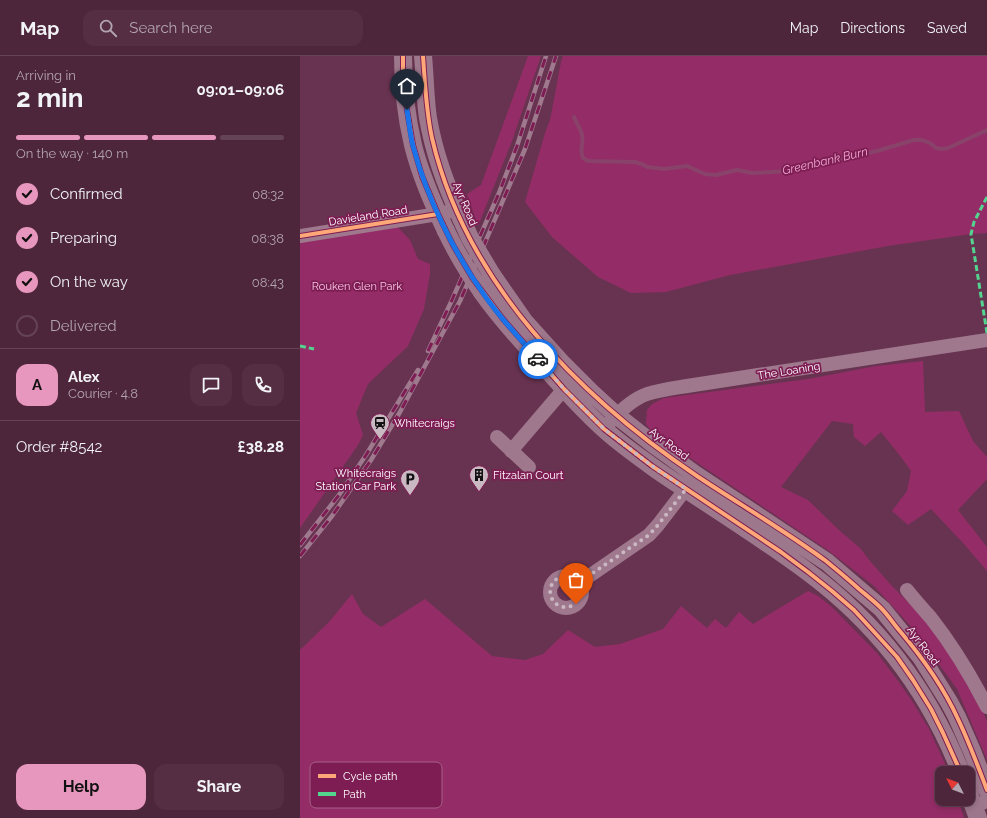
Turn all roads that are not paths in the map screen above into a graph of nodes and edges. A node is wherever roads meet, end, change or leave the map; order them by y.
1 (403, 56) edge
2 (424, 56) edge
3 (425, 75) junction
4 (403, 76) junction
5 (438, 214) junction
6 (459, 214) junction
7 (300, 236) edge
8 (987, 340) edge
9 (570, 383) junction
10 (616, 415) junction
11 (604, 429) junction
12 (497, 438) dead end
13 (511, 451) junction
14 (529, 467) dead end
15 (691, 482) junction
16 (578, 583) dead end
17 (907, 590) dead end
18 (987, 707) edge
19 (958, 766) edge
20 (987, 790) edge

1 - 4 main road, Ayr Road
2 - 3 main road, Ayr Road
3 - 4 main road
3 - 6 main road, Ayr Road
4 - 5 main road, Ayr Road
5 - 6 street, Davieland Road
5 - 7 street, Davieland Road
5 - 9 main road, Ayr Road, bridge
6 - 9 main road, Ayr Road, bridge
8 - 10 street, The Loaning
9 - 10 main road, Ayr Road
9 - 11 main road, Ayr Road
9 - 13 street
10 - 11 street, The Loaning
10 - 15 main road, Ayr Road
11 - 15 main road, Ayr Road
12 - 13 street
13 - 14 street
15 - 16 street
15 - 19 main road, Ayr Road
15 - 20 main road, Ayr Road
17 - 18 street

